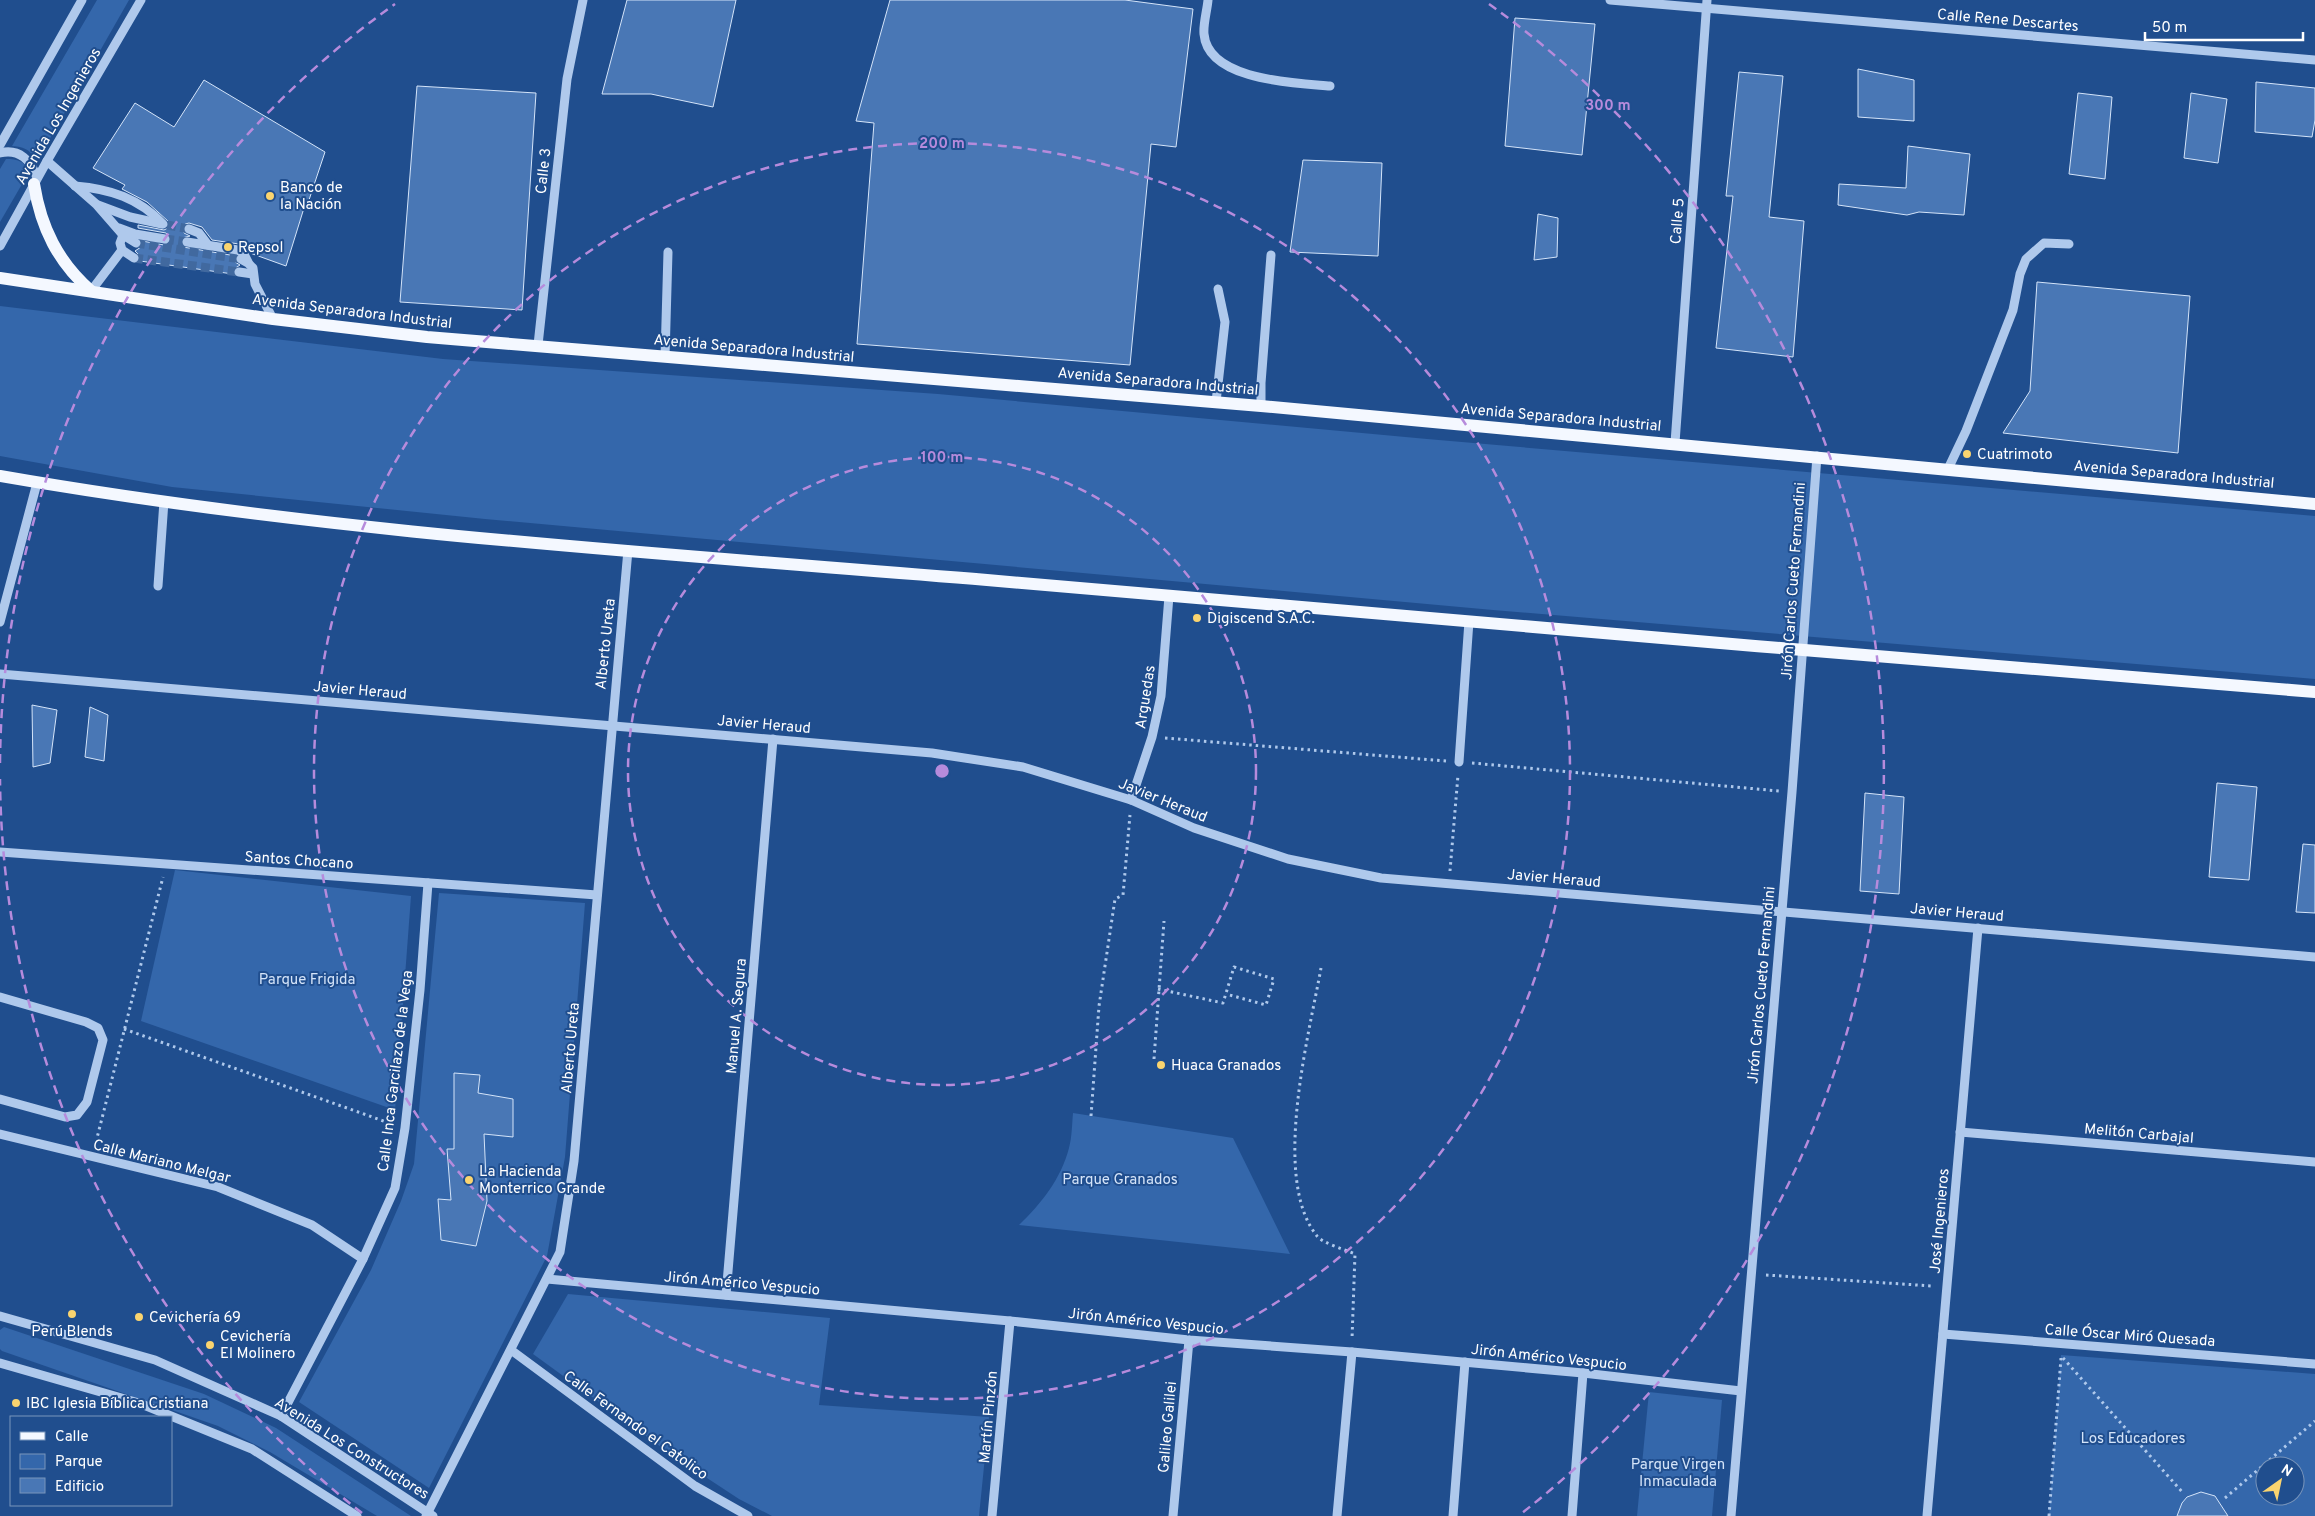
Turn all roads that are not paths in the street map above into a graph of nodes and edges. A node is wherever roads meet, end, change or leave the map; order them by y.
1 (82, 0) edge
2 (141, 0) edge
3 (582, 0) edge
4 (1208, 0) edge
5 (1610, 0) edge
6 (1707, 4) edge
7 (2315, 60) edge
8 (1330, 86) dead end
9 (0, 145) edge
10 (0, 153) edge
11 (47, 161) junction
12 (36, 181) junction
13 (75, 186) junction
14 (96, 204) junction
15 (116, 227) junction
16 (189, 229) tunnel mouth
17 (122, 235) junction
18 (165, 239) tunnel mouth
19 (187, 242) tunnel mouth
20 (136, 243) tunnel mouth
21 (2069, 244) dead end
22 (208, 245) junction
23 (0, 246) edge
24 (122, 250) junction
25 (668, 252) dead end
26 (1271, 255) dead end
27 (134, 258) tunnel mouth
28 (239, 272) tunnel mouth
29 (254, 274) junction
30 (0, 278) edge
31 (1218, 290) dead end
32 (91, 291) junction
33 (273, 319) junction
34 (538, 345) junction
35 (665, 356) junction
36 (1216, 402) junction
37 (1261, 406) junction
38 (1675, 443) junction
39 (1817, 456) junction
40 (1948, 468) junction
41 (0, 476) edge
42 (37, 483) junction
43 (164, 501) junction
44 (2315, 504) edge
45 (628, 550) junction
46 (158, 586) dead end
47 (1170, 596) junction
48 (1469, 621) junction
49 (0, 622) edge
50 (1801, 651) junction
51 (0, 674) edge
52 (2315, 692) edge
53 (611, 724) junction
54 (773, 739) junction
55 (1459, 762) road end
56 (1131, 800) junction
57 (0, 852) edge
58 (428, 883) junction
59 (597, 895) junction
60 (1780, 911) junction
61 (1978, 928) junction
62 (2315, 957) edge
63 (0, 996) edge
64 (0, 1099) edge
65 (1960, 1132) junction
66 (0, 1134) edge
67 (2315, 1162) edge
68 (363, 1259) junction
69 (547, 1280) junction
70 (726, 1296) junction
71 (0, 1316) edge
72 (1010, 1321) junction
73 (1943, 1334) junction
74 (1189, 1340) junction
75 (511, 1350) junction
76 (1352, 1352) junction
77 (1465, 1362) junction
78 (0, 1363) edge
79 (2315, 1364) edge
80 (1583, 1373) junction
81 (1741, 1391) junction
82 (171, 1416) edge
83 (172, 1416) edge
84 (281, 1416) junction
85 (429, 1515) edge
86 (357, 1516) edge
87 (748, 1516) edge
88 (992, 1516) edge
89 (1172, 1516) edge
90 (1337, 1516) edge
91 (1453, 1516) edge
92 (1572, 1516) edge
93 (1731, 1516) edge
94 (1927, 1516) edge

1 - 9 street
2 - 11 street, Avenida Los Ingenieros
3 - 34 street, Calle 3
4 - 8 street
5 - 6 street, Calle Rene Descartes
6 - 7 street, Calle Rene Descartes
6 - 38 street, Calle 5
10 - 12 street
11 - 12 street, Avenida Los Ingenieros
11 - 13 street
12 - 23 street, Avenida Los Ingenieros
12 - 32 main road
13 - 14 street
13 - 14 street
14 - 15 street
15 - 17 street
15 - 18 street
16 - 22 street
17 - 20 street
17 - 24 street
19 - 22 street
21 - 40 street
22 - 29 street
24 - 27 street
24 - 32 street
25 - 35 street
26 - 37 street
28 - 29 street
29 - 33 street
30 - 32 main road, Avenida Separadora Industrial
31 - 36 street
32 - 33 main road, Avenida Separadora Industrial
33 - 34 main road, Avenida Separadora Industrial
34 - 35 main road, Avenida Separadora Industrial
35 - 36 main road, Avenida Separadora Industrial
36 - 37 main road, Avenida Separadora Industrial
37 - 38 main road, Avenida Separadora Industrial
38 - 39 main road, Avenida Separadora Industrial
39 - 40 main road, Avenida Separadora Industrial
39 - 50 street, Jirón Carlos Cueto Fernandini
40 - 44 main road, Avenida Separadora Industrial
41 - 42 main road
42 - 43 main road
42 - 49 street
43 - 45 main road
43 - 46 street
45 - 47 main road
45 - 53 street, Alberto Ureta
47 - 48 main road
47 - 56 street, Arguedas
48 - 50 main road
48 - 55 street
50 - 52 main road
50 - 60 street, Jirón Carlos Cueto Fernandini
51 - 53 street, Javier Heraud
53 - 54 street, Javier Heraud
53 - 59 street, Alberto Ureta
54 - 56 street, Javier Heraud
54 - 70 street, Manuel A. Segura
56 - 60 street, Javier Heraud
57 - 58 street, Santos Chocano
58 - 59 street, Santos Chocano
58 - 68 street, Calle Inca Garcilazo de la Vega
59 - 69 street, Alberto Ureta
60 - 61 street, Javier Heraud
60 - 81 street, Jirón Carlos Cueto Fernandini
61 - 62 street, Javier Heraud
61 - 65 street, José Ingenieros
63 - 64 street
65 - 67 street, Melitón Carbajal
65 - 73 street, José Ingenieros
66 - 68 street, Calle Mariano Melgar
68 - 84 street, Calle Inca Garcilazo de la Vega
69 - 70 street, Jirón Américo Vespucio
69 - 75 street, Alberto Ureta
70 - 72 street, Jirón Américo Vespucio
71 - 84 street, Avenida Los Constructores
72 - 74 street, Jirón Américo Vespucio
72 - 88 street, Martín Pinzón
73 - 79 street, Calle Óscar Miró Quesada
73 - 94 street, José Ingenieros
74 - 76 street, Jirón Américo Vespucio
74 - 89 street, Galileo Galilei
75 - 85 street, Alberto Ureta
75 - 87 street, Calle Fernando el Catolico
76 - 77 street, Jirón Américo Vespucio
76 - 90 street
77 - 80 street, Jirón Américo Vespucio
77 - 91 street
78 - 82 street
80 - 81 street, Jirón Américo Vespucio
80 - 92 street
81 - 93 street, Jirón Carlos Cueto Fernandini
83 - 86 street
84 - 85 street, Avenida Los Constructores

